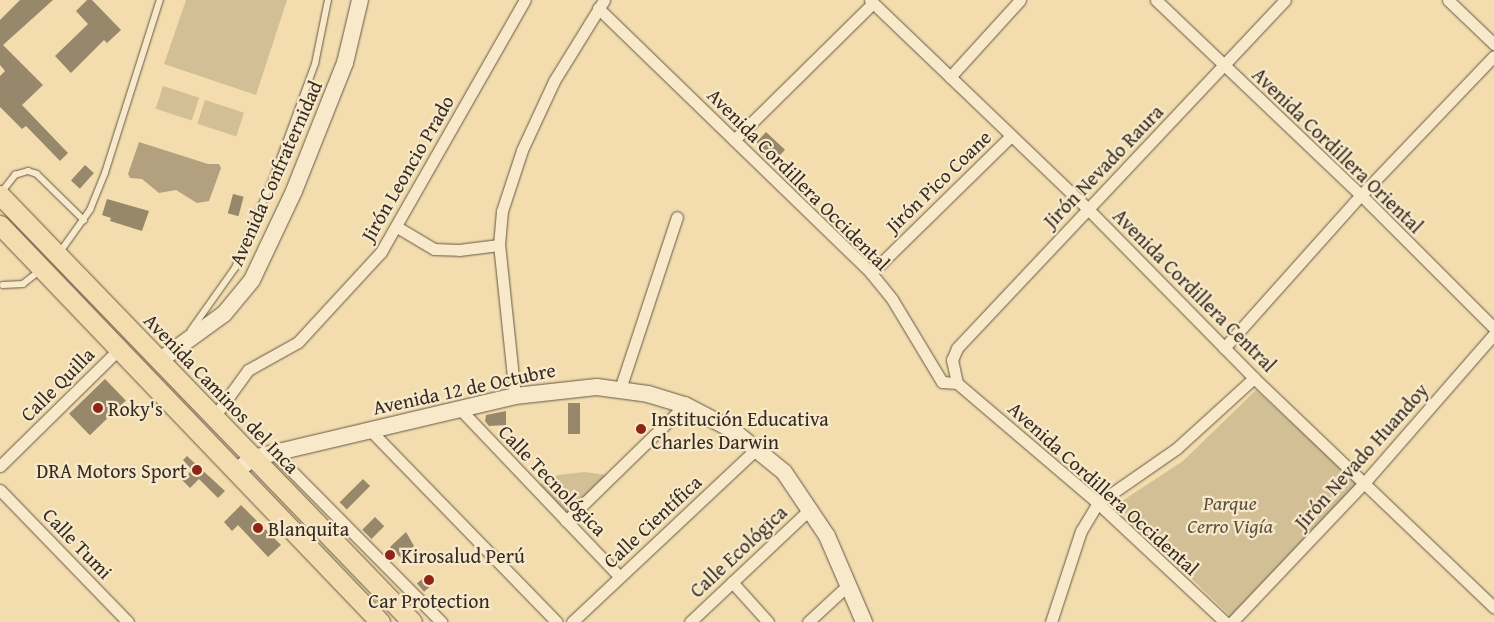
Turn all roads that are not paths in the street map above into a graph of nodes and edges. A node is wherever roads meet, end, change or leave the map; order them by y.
1 (160, 0) edge
2 (328, 0) edge
3 (360, 0) edge
4 (525, 0) edge
5 (1020, 0) edge
6 (1156, 0) edge
7 (1285, 0) edge
8 (1448, 0) edge
9 (871, 1) edge
10 (601, 4) edge
11 (1494, 44) edge
12 (1494, 56) edge
13 (1224, 67) junction
14 (950, 77) junction
15 (1010, 137) junction
16 (734, 140) junction
17 (0, 195) edge
18 (1361, 195) junction
19 (1088, 208) junction
20 (677, 217) dead end
21 (84, 220) junction
22 (397, 228) junction
23 (2, 230) edge
24 (499, 245) junction
25 (57, 255) junction
26 (42, 270) junction
27 (871, 273) junction
28 (3, 285) dead end
29 (1494, 328) edge
30 (1494, 334) edge
31 (1224, 348) junction
32 (176, 349) junction
33 (118, 350) junction
34 (159, 361) junction
35 (144, 377) junction
36 (1254, 378) junction
37 (958, 383) junction
38 (620, 389) junction
39 (515, 396) junction
40 (685, 404) junction
41 (459, 408) junction
42 (214, 417) junction
43 (369, 429) junction
44 (757, 448) junction
45 (274, 453) junction
46 (253, 458) junction
47 (0, 466) edge
48 (235, 472) junction
49 (1366, 482) junction
50 (0, 490) edge
51 (1098, 503) junction
52 (811, 508) junction
53 (566, 522) junction
54 (620, 577) junction
55 (732, 582) junction
56 (849, 584) junction
57 (1494, 607) edge
58 (128, 622) edge
59 (380, 622) edge
60 (412, 622) edge
61 (440, 622) edge
62 (557, 622) edge
63 (572, 622) edge
64 (690, 622) edge
65 (768, 622) edge
66 (808, 622) edge
67 (864, 622) edge
68 (1052, 622) edge
69 (1225, 622) edge
70 (1232, 622) edge

1 - 21 lane
2 - 32 lane
3 - 32 street, Avenida Confraternidad
4 - 22 street, Jirón Leoncio Prado
5 - 14 street
6 - 13 street, Avenida Cordillera Oriental
7 - 13 street, Jirón Nevado Raura
8 - 11 street
9 - 14 street, Avenida Cordillera Central
9 - 16 street
10 - 16 street, Avenida Cordillera Occidental
10 - 24 street
12 - 18 street
13 - 18 street, Avenida Cordillera Oriental
13 - 19 street, Jirón Nevado Raura
14 - 15 street, Avenida Cordillera Central
15 - 19 street, Avenida Cordillera Central
15 - 27 street, Jirón Pico Coane
16 - 27 street, Avenida Cordillera Occidental
17 - 21 lane
17 - 25 main road, Avenida Caminos del Inca
18 - 29 street, Avenida Cordillera Oriental
18 - 31 street
19 - 31 street, Avenida Cordillera Central
19 - 37 street, Jirón Nevado Raura
20 - 38 street
21 - 25 lane
22 - 24 street
22 - 42 street, Jirón Leoncio Prado
23 - 26 main road
24 - 39 street
25 - 34 main road, Avenida Caminos del Inca
26 - 28 lane
26 - 33 main road
27 - 37 street, Avenida Cordillera Occidental
30 - 49 street, Jirón Nevado Huandoy
31 - 36 street, Avenida Cordillera Central
32 - 34 street, Avenida Confraternidad
33 - 35 main road
33 - 47 street, Calle Quilla
34 - 35 street, Avenida Confraternidad
34 - 42 main road, Avenida Caminos del Inca
35 - 48 main road
36 - 49 street, Avenida Cordillera Central
36 - 51 street
37 - 51 street, Avenida Cordillera Occidental
38 - 39 street, Avenida 12 de Octubre
38 - 40 street, Avenida 12 de Octubre
39 - 41 street, Avenida 12 de Octubre
40 - 44 street, Avenida 12 de Octubre
40 - 53 street
41 - 43 street, Avenida 12 de Octubre
41 - 53 street, Calle Tecnológica
42 - 46 main road, Avenida Caminos del Inca
43 - 45 street, Avenida 12 de Octubre
43 - 62 street
44 - 52 street, Avenida 12 de Octubre
44 - 54 street, Calle Científica
45 - 46 street, Avenida 12 de Octubre
45 - 61 street
46 - 48 street, Avenida 12 de Octubre
46 - 60 main road, Avenida Caminos del Inca
48 - 59 main road
49 - 57 street, Avenida Cordillera Central
49 - 70 street, Jirón Nevado Huandoy
50 - 58 street, Calle Tumi
51 - 68 street
51 - 69 street, Avenida Cordillera Occidental
52 - 55 street, Calle Ecológica
52 - 56 street, Avenida 12 de Octubre
53 - 54 street, Calle Tecnológica
54 - 63 street, Calle Científica
55 - 64 street, Calle Ecológica
55 - 65 street
56 - 66 street
56 - 67 street, Avenida 12 de Octubre

